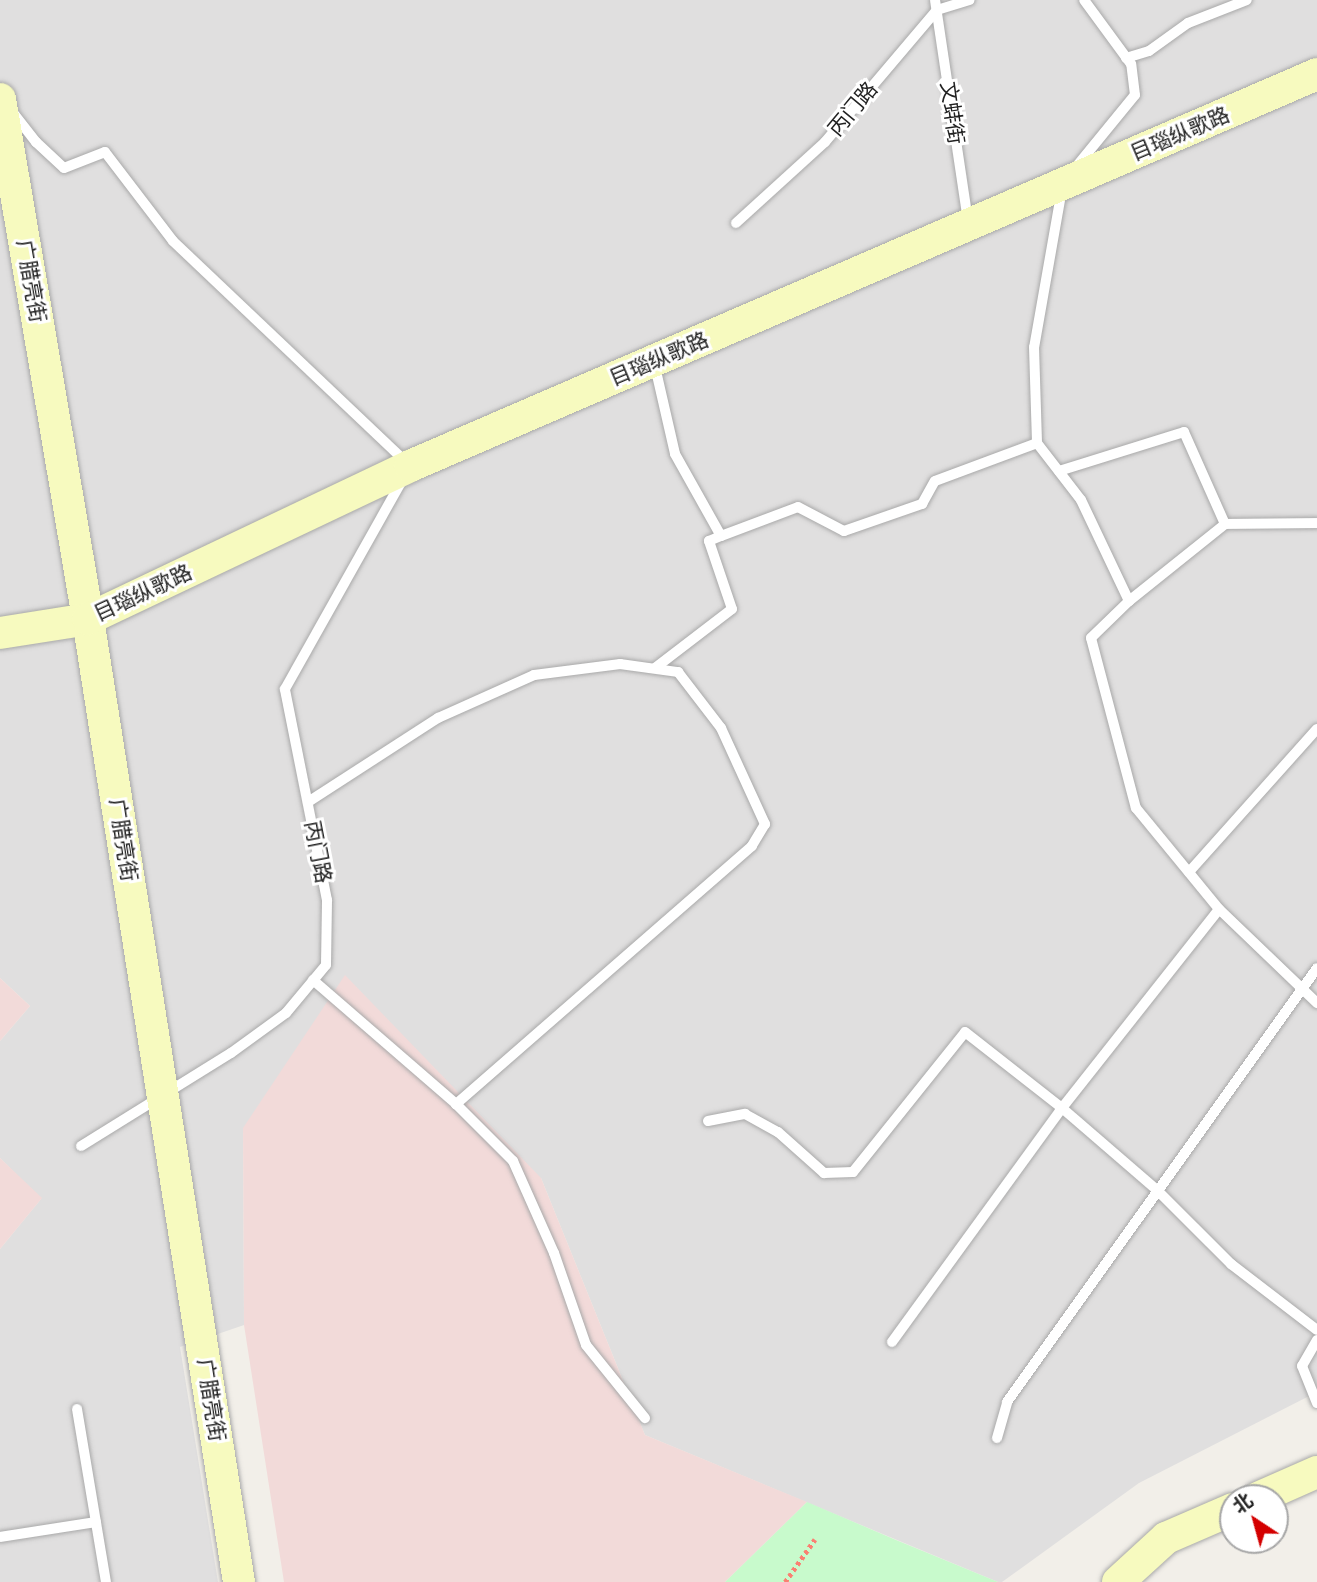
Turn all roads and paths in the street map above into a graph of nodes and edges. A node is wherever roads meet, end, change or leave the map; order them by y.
1 (969, 0) edge
2 (1084, 0) edge
3 (1247, 0) edge
4 (936, 5) edge
5 (1126, 58) junction
6 (1317, 75) edge
7 (0, 98) edge
8 (1063, 185) junction
9 (736, 223) dead end
10 (969, 225) junction
11 (654, 361) junction
12 (1037, 443) junction
13 (410, 467) junction
14 (1059, 471) junction
15 (1317, 523) edge
16 (1225, 524) junction
17 (721, 536) junction
18 (1129, 601) junction
19 (88, 619) junction
20 (0, 633) edge
21 (655, 668) junction
22 (1317, 729) edge
23 (308, 802) junction
24 (1189, 872) junction
25 (1220, 909) junction
26 (1317, 968) edge
27 (313, 980) junction
28 (1302, 989) junction
29 (1317, 1003) edge
30 (164, 1093) junction
31 (456, 1104) junction
32 (1062, 1108) junction
33 (708, 1121) dead end
34 (81, 1146) dead end
35 (1157, 1190) junction
36 (1317, 1330) edge
37 (1317, 1340) edge
38 (892, 1342) dead end
39 (1317, 1403) edge
40 (77, 1409) dead end
41 (645, 1418) dead end
42 (997, 1438) dead end
43 (1317, 1472) edge
44 (1289, 1484) edge
45 (1219, 1515) edge
46 (96, 1522) junction
47 (0, 1537) edge
48 (815, 1539) dead end
49 (106, 1582) edge
50 (239, 1582) edge
51 (785, 1582) edge
52 (1118, 1582) edge

1 - 4 lane
2 - 5 lane
3 - 5 lane
4 - 9 lane, 丙门路
4 - 10 lane, 文蚌街
5 - 8 lane
6 - 8 street, 目瑙纵歌路
7 - 13 lane
7 - 19 street, 广腊亮街
8 - 10 street, 目瑙纵歌路
8 - 12 lane
10 - 11 street, 目瑙纵歌路
11 - 13 street, 目瑙纵歌路
11 - 17 lane
12 - 14 lane
12 - 17 lane
13 - 19 street, 目瑙纵歌路
13 - 23 lane, 丙门路
14 - 16 lane
14 - 18 lane
15 - 16 lane
16 - 18 lane
17 - 21 lane
18 - 24 lane
19 - 20 street, 目瑙纵歌路
19 - 30 street, 广腊亮街
21 - 23 lane
21 - 31 lane
22 - 24 lane
23 - 27 lane, 丙门路
24 - 25 lane
25 - 28 lane
25 - 32 lane
26 - 28 lane
27 - 30 lane, 丙门路
27 - 31 lane
28 - 29 lane
28 - 35 lane
30 - 34 lane, 丙门路
30 - 50 street, 广腊亮街
31 - 41 lane
32 - 33 lane
32 - 35 lane
32 - 38 lane
35 - 36 lane
35 - 42 lane
37 - 39 lane
40 - 46 lane
43 - 44 street
45 - 52 street
46 - 47 lane
46 - 49 lane
48 - 51 path

